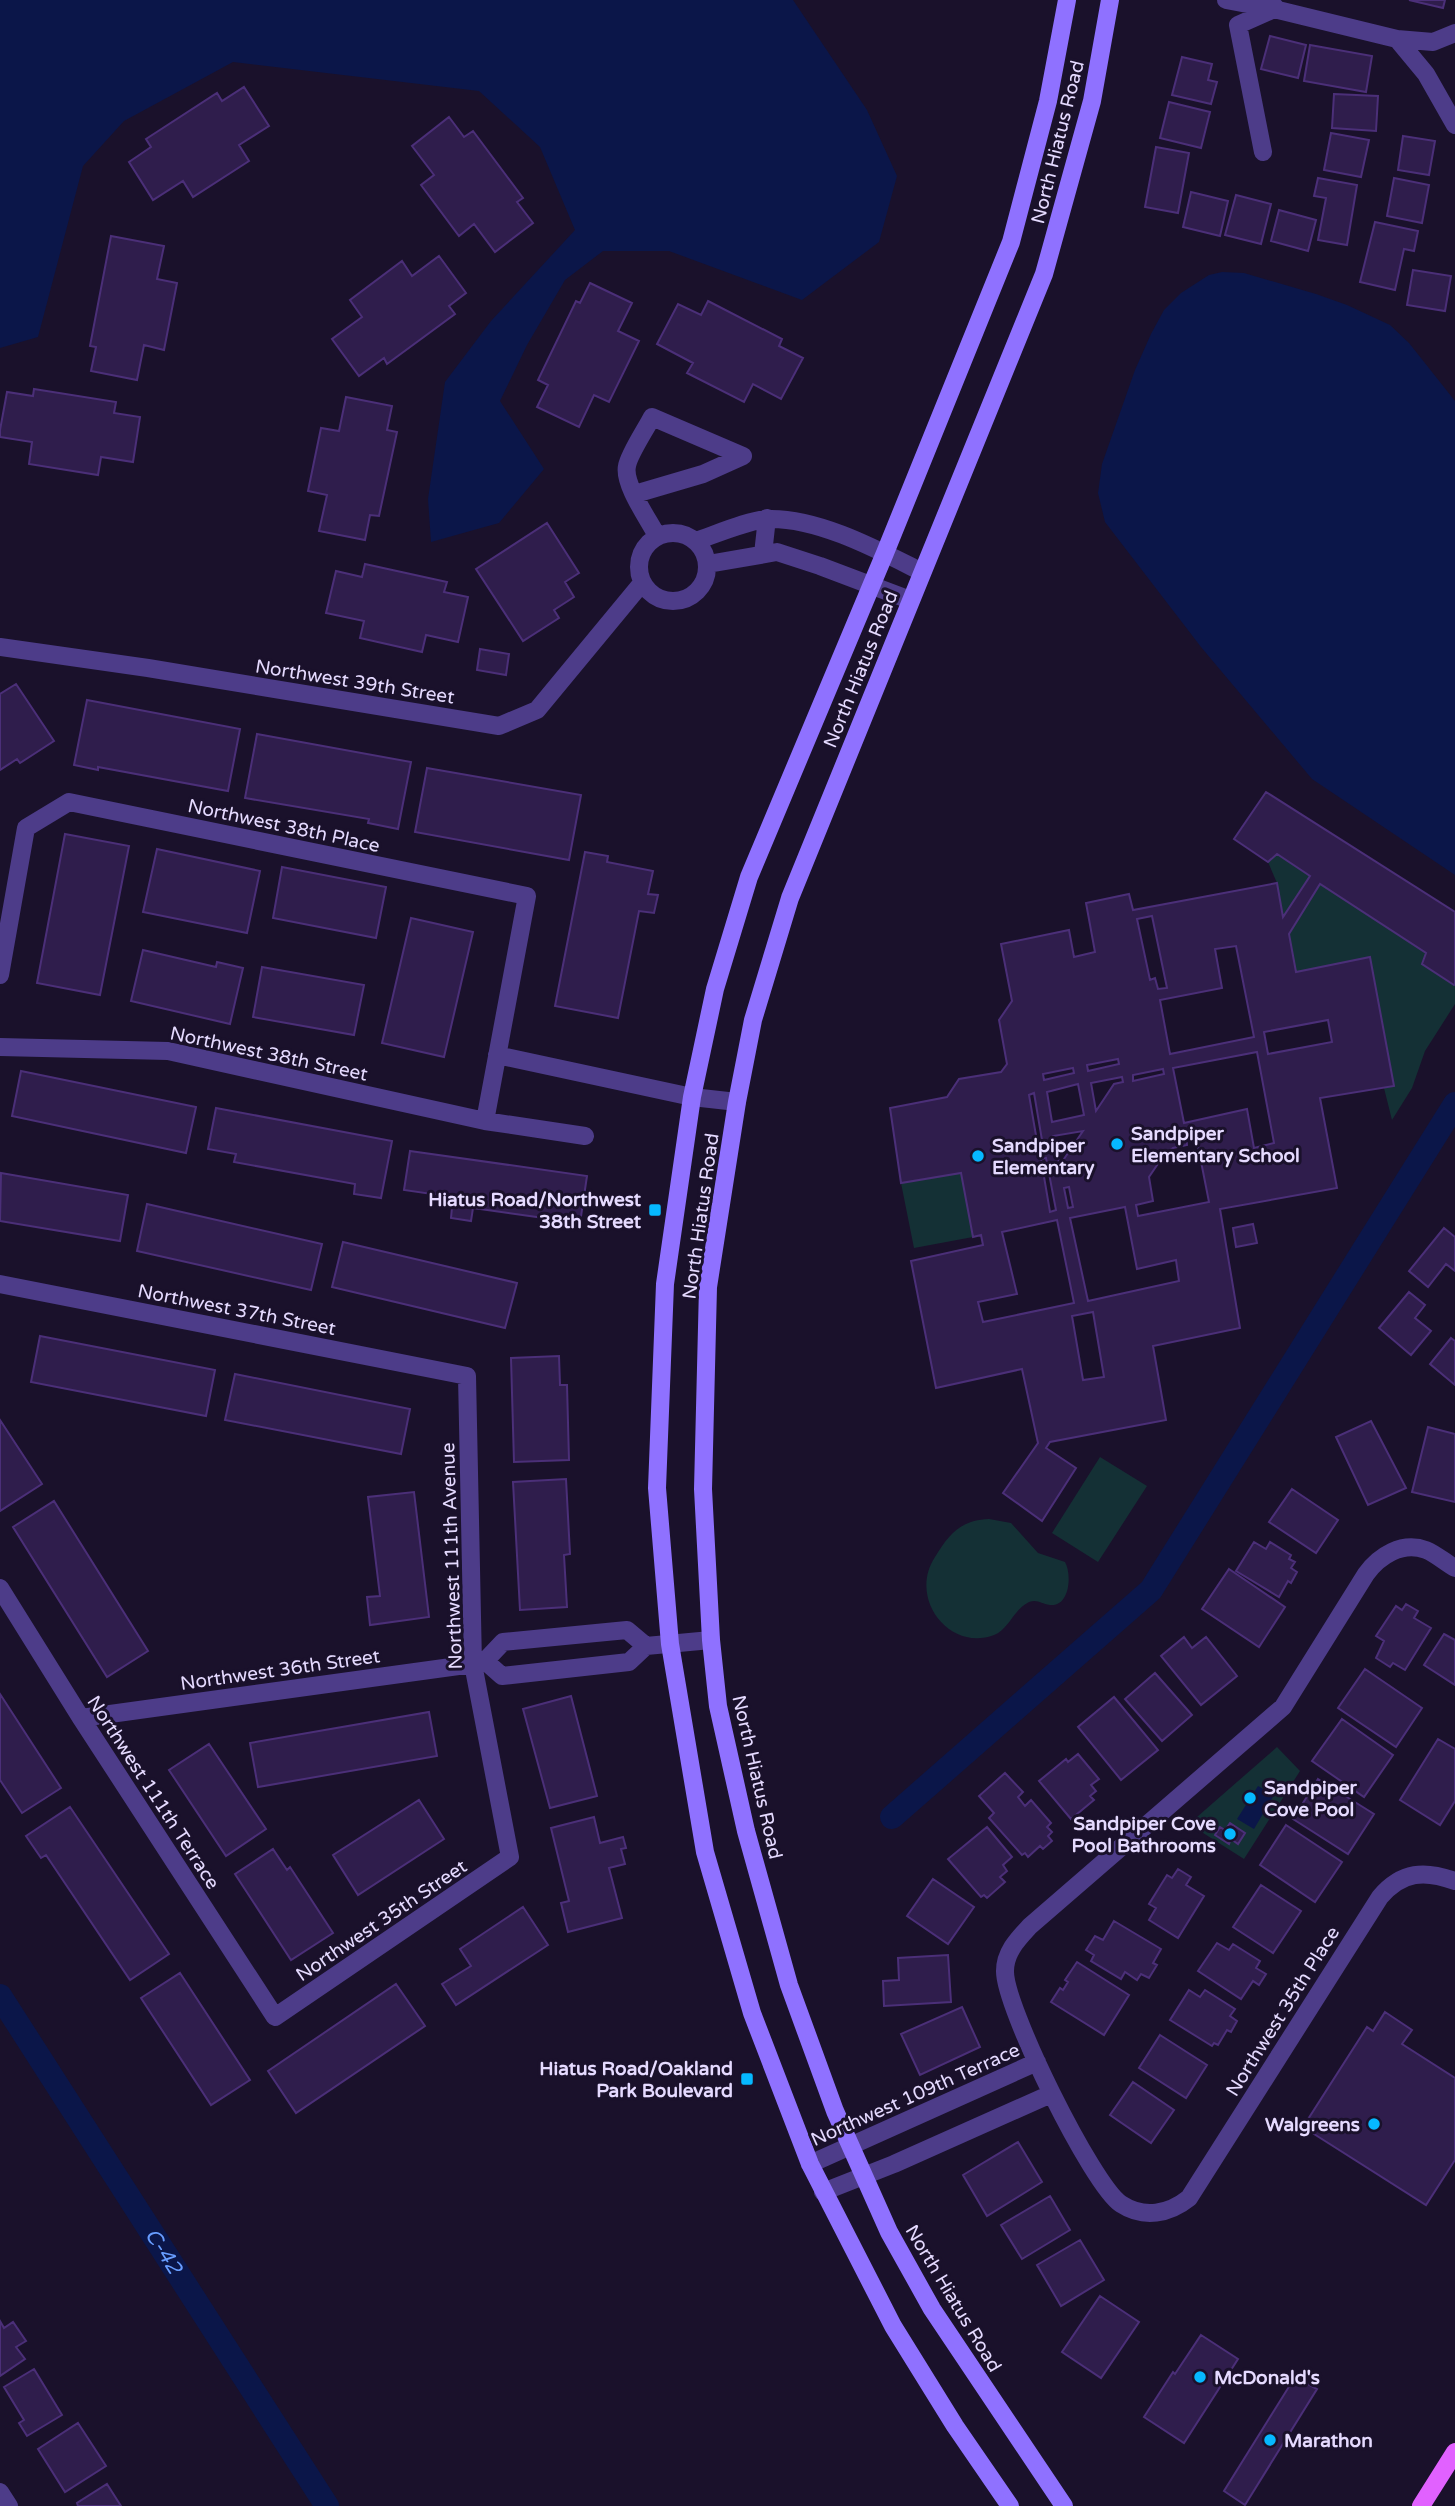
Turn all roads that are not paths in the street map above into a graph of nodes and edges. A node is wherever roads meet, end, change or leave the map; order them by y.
1 (1067, 0) edge
2 (1110, 0) edge
3 (1226, 0) edge
4 (1275, 5) edge
5 (1455, 33) edge
6 (1397, 39) junction
7 (1455, 125) edge
8 (1263, 152) dead end
9 (635, 494) junction
10 (766, 518) junction
11 (657, 536) junction
12 (696, 541) junction
13 (885, 553) junction
14 (763, 554) junction
15 (708, 564) junction
16 (922, 572) junction
17 (642, 583) junction
18 (871, 587) junction
19 (910, 600) junction
20 (0, 647) edge
21 (0, 975) edge
22 (0, 1047) edge
23 (497, 1055) junction
24 (692, 1097) junction
25 (737, 1102) junction
26 (485, 1121) junction
27 (585, 1136) dead end
28 (0, 1284) edge
29 (467, 1376) joint
30 (1455, 1568) edge
31 (0, 1588) edge
32 (711, 1640) junction
33 (670, 1644) junction
34 (646, 1646) junction
35 (479, 1663) junction
36 (80, 1718) junction
37 (510, 1857) joint
38 (1455, 1881) edge
39 (275, 2017) joint
40 (1037, 2062) junction
41 (1051, 2094) junction
42 (850, 2146) junction
43 (810, 2164) junction
44 (864, 2175) junction
45 (823, 2192) junction
46 (1168, 2211) joint
47 (1455, 2452) edge
48 (0, 2492) edge
49 (9, 2506) edge
50 (1010, 2506) edge
51 (1064, 2506) edge
52 (1421, 2506) edge

1 - 13 main road, North Hiatus Road
2 - 16 main road, North Hiatus Road
3 - 4 street
4 - 6 street
4 - 8 street
5 - 6 street
6 - 7 street
9 - 9 street
9 - 11 street
10 - 12 street
10 - 13 street
10 - 14 street
11 - 12 street
11 - 17 street
12 - 15 street
13 - 16 street
13 - 18 main road, North Hiatus Road
14 - 15 street
14 - 18 street
15 - 17 street
16 - 19 main road, North Hiatus Road
17 - 20 street, Northwest 39th Street
18 - 19 street
18 - 24 main road, North Hiatus Road
19 - 25 main road, North Hiatus Road
21 - 23 street, Northwest 38th Place
22 - 26 street, Northwest 38th Street
23 - 24 street
23 - 26 street
24 - 25 street
24 - 33 main road, North Hiatus Road
25 - 32 main road, North Hiatus Road
26 - 27 street, Northwest 38th Street
28 - 29 street, Northwest 37th Street
29 - 35 street, Northwest 111th Avenue
30 - 40 street, Northwest 109th Terrace
31 - 36 street, Northwest 111th Terrace
32 - 33 street
32 - 42 main road, North Hiatus Road
33 - 34 street
33 - 43 main road, North Hiatus Road
34 - 35 street
34 - 35 street, Northwest 36th Street
35 - 36 street, Northwest 36th Street
35 - 37 street, Northwest 111th Avenue
36 - 39 street, Northwest 111th Terrace
37 - 39 street, Northwest 35th Street
38 - 46 street, Northwest 35th Place
40 - 41 street, Northwest 109th Terrace
40 - 42 street, Northwest 109th Terrace
41 - 44 street
41 - 46 street, Northwest 109th Terrace
42 - 43 street, Northwest 109th Terrace
42 - 44 main road, North Hiatus Road
43 - 45 main road, North Hiatus Road
44 - 45 street
44 - 51 main road, North Hiatus Road
45 - 50 main road, North Hiatus Road
47 - 52 main road
48 - 49 street

